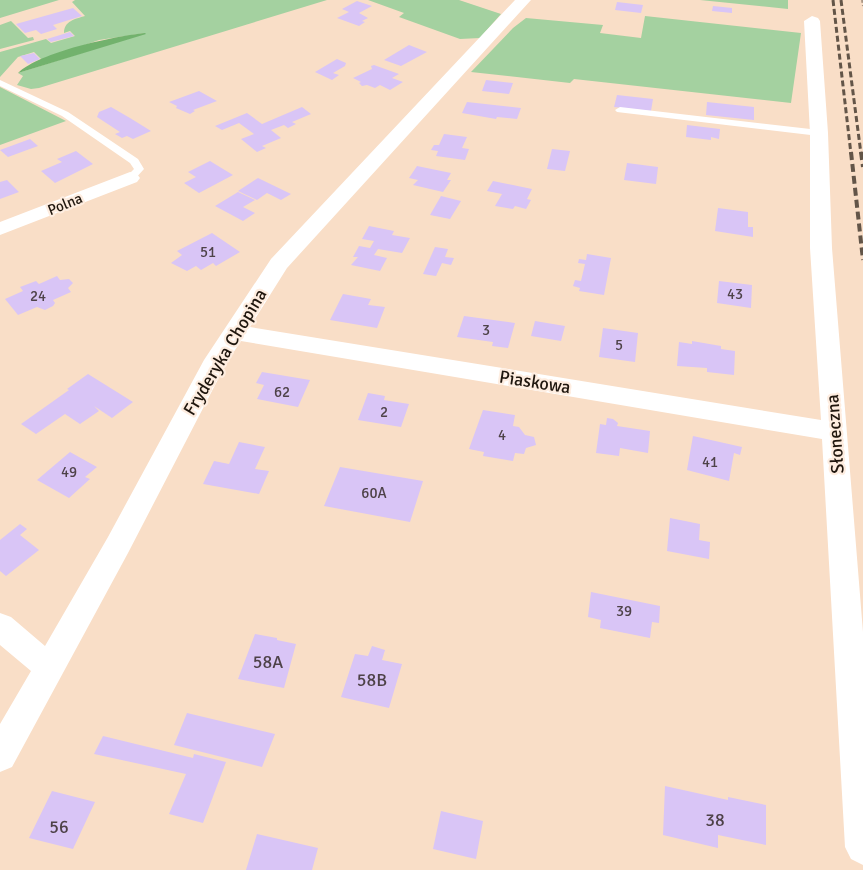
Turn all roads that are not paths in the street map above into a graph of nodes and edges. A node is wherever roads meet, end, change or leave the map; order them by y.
1 (523, 0) edge
2 (812, 21) dead end
3 (0, 83) edge
4 (620, 110) dead end
5 (819, 133) junction
6 (130, 178) joint
7 (0, 230) edge
8 (235, 332) junction
9 (835, 432) junction
10 (0, 626) edge
11 (49, 668) junction
12 (0, 756) edge
13 (863, 847) edge

1 - 8 street, Fryderyka Chopina
2 - 5 street, Słoneczna
3 - 6 lane
4 - 5 lane
5 - 9 street, Słoneczna
6 - 7 street, Polna
8 - 9 street, Piaskowa
8 - 11 street, Fryderyka Chopina
9 - 13 street, Słoneczna
10 - 11 street
11 - 12 street, Fryderyka Chopina

